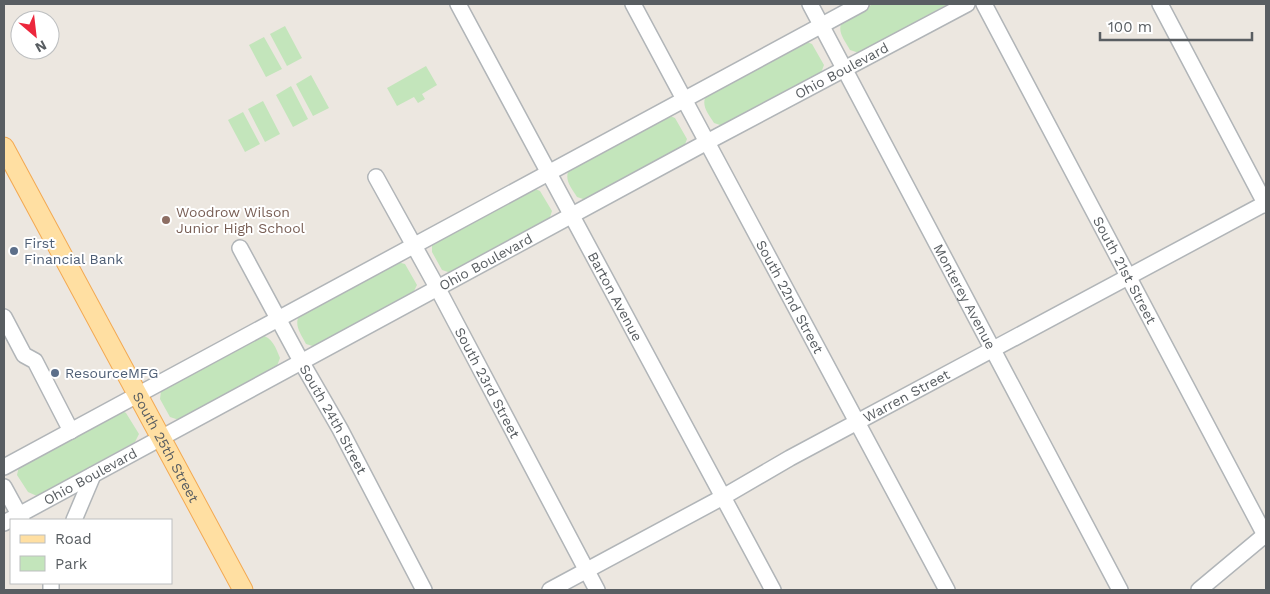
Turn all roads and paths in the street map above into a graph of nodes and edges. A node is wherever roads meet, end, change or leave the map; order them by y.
1 (458, 4) edge
2 (633, 4) edge
3 (810, 4) edge
4 (861, 4) edge
5 (967, 4) edge
6 (984, 4) edge
7 (1160, 4) edge
8 (821, 25) junction
9 (844, 69) junction
10 (684, 99) junction
11 (707, 142) junction
12 (6, 156) edge
13 (549, 172) junction
14 (376, 177) dead end
15 (1266, 204) edge
16 (572, 216) junction
17 (413, 245) junction
18 (240, 248) dead end
19 (1129, 277) junction
20 (438, 289) junction
21 (4, 317) edge
22 (278, 319) junction
23 (992, 350) junction
24 (302, 363) junction
25 (138, 395) junction
26 (856, 423) junction
27 (71, 431) junction
28 (161, 438) junction
29 (4, 467) edge
30 (93, 475) junction
31 (4, 487) edge
32 (723, 497) junction
33 (21, 517) edge
34 (74, 519) edge
35 (1266, 535) edge
36 (586, 571) junction
37 (243, 590) edge
38 (424, 590) edge
39 (550, 590) edge
40 (597, 590) edge
41 (773, 590) edge
42 (947, 590) edge
43 (1120, 590) edge
44 (1200, 590) edge

1 - 13 street, Barton Avenue
2 - 10 street, South 22nd Street
3 - 8 street, Monterey Avenue
4 - 8 street
5 - 9 street, Ohio Boulevard
6 - 19 street, South 21st Street
7 - 15 street
8 - 9 street, Monterey Avenue
8 - 10 street
9 - 11 street, Ohio Boulevard
9 - 23 street, Monterey Avenue
10 - 11 street, South 22nd Street
10 - 13 street
11 - 16 street, Ohio Boulevard
11 - 26 street, South 22nd Street
12 - 25 main road, South 25th Street
13 - 16 street, Barton Avenue
13 - 17 street
14 - 17 street, South 23rd Street
15 - 19 street, Warren Street
16 - 20 street, Ohio Boulevard
16 - 32 street, Barton Avenue
17 - 20 street, South 23rd Street
17 - 22 street
18 - 22 street, South 24th Street
19 - 23 street, Warren Street
19 - 35 street, South 21st Street
20 - 24 street, Ohio Boulevard
20 - 36 street, South 23rd Street
21 - 27 street
22 - 24 street, South 24th Street
22 - 25 street
23 - 26 street, Warren Street
23 - 43 street, Monterey Avenue
24 - 28 street, Ohio Boulevard
24 - 38 street, South 24th Street
25 - 27 street
25 - 28 main road, South 25th Street
26 - 32 street, Warren Street
26 - 42 street, South 22nd Street
27 - 29 street
28 - 30 street, Ohio Boulevard
28 - 37 main road, South 25th Street
30 - 33 street, Ohio Boulevard
30 - 34 street
31 - 33 street
32 - 36 street, Warren Street
32 - 41 street, Barton Avenue
35 - 44 street
36 - 39 street, Warren Street
36 - 40 street, South 23rd Street

